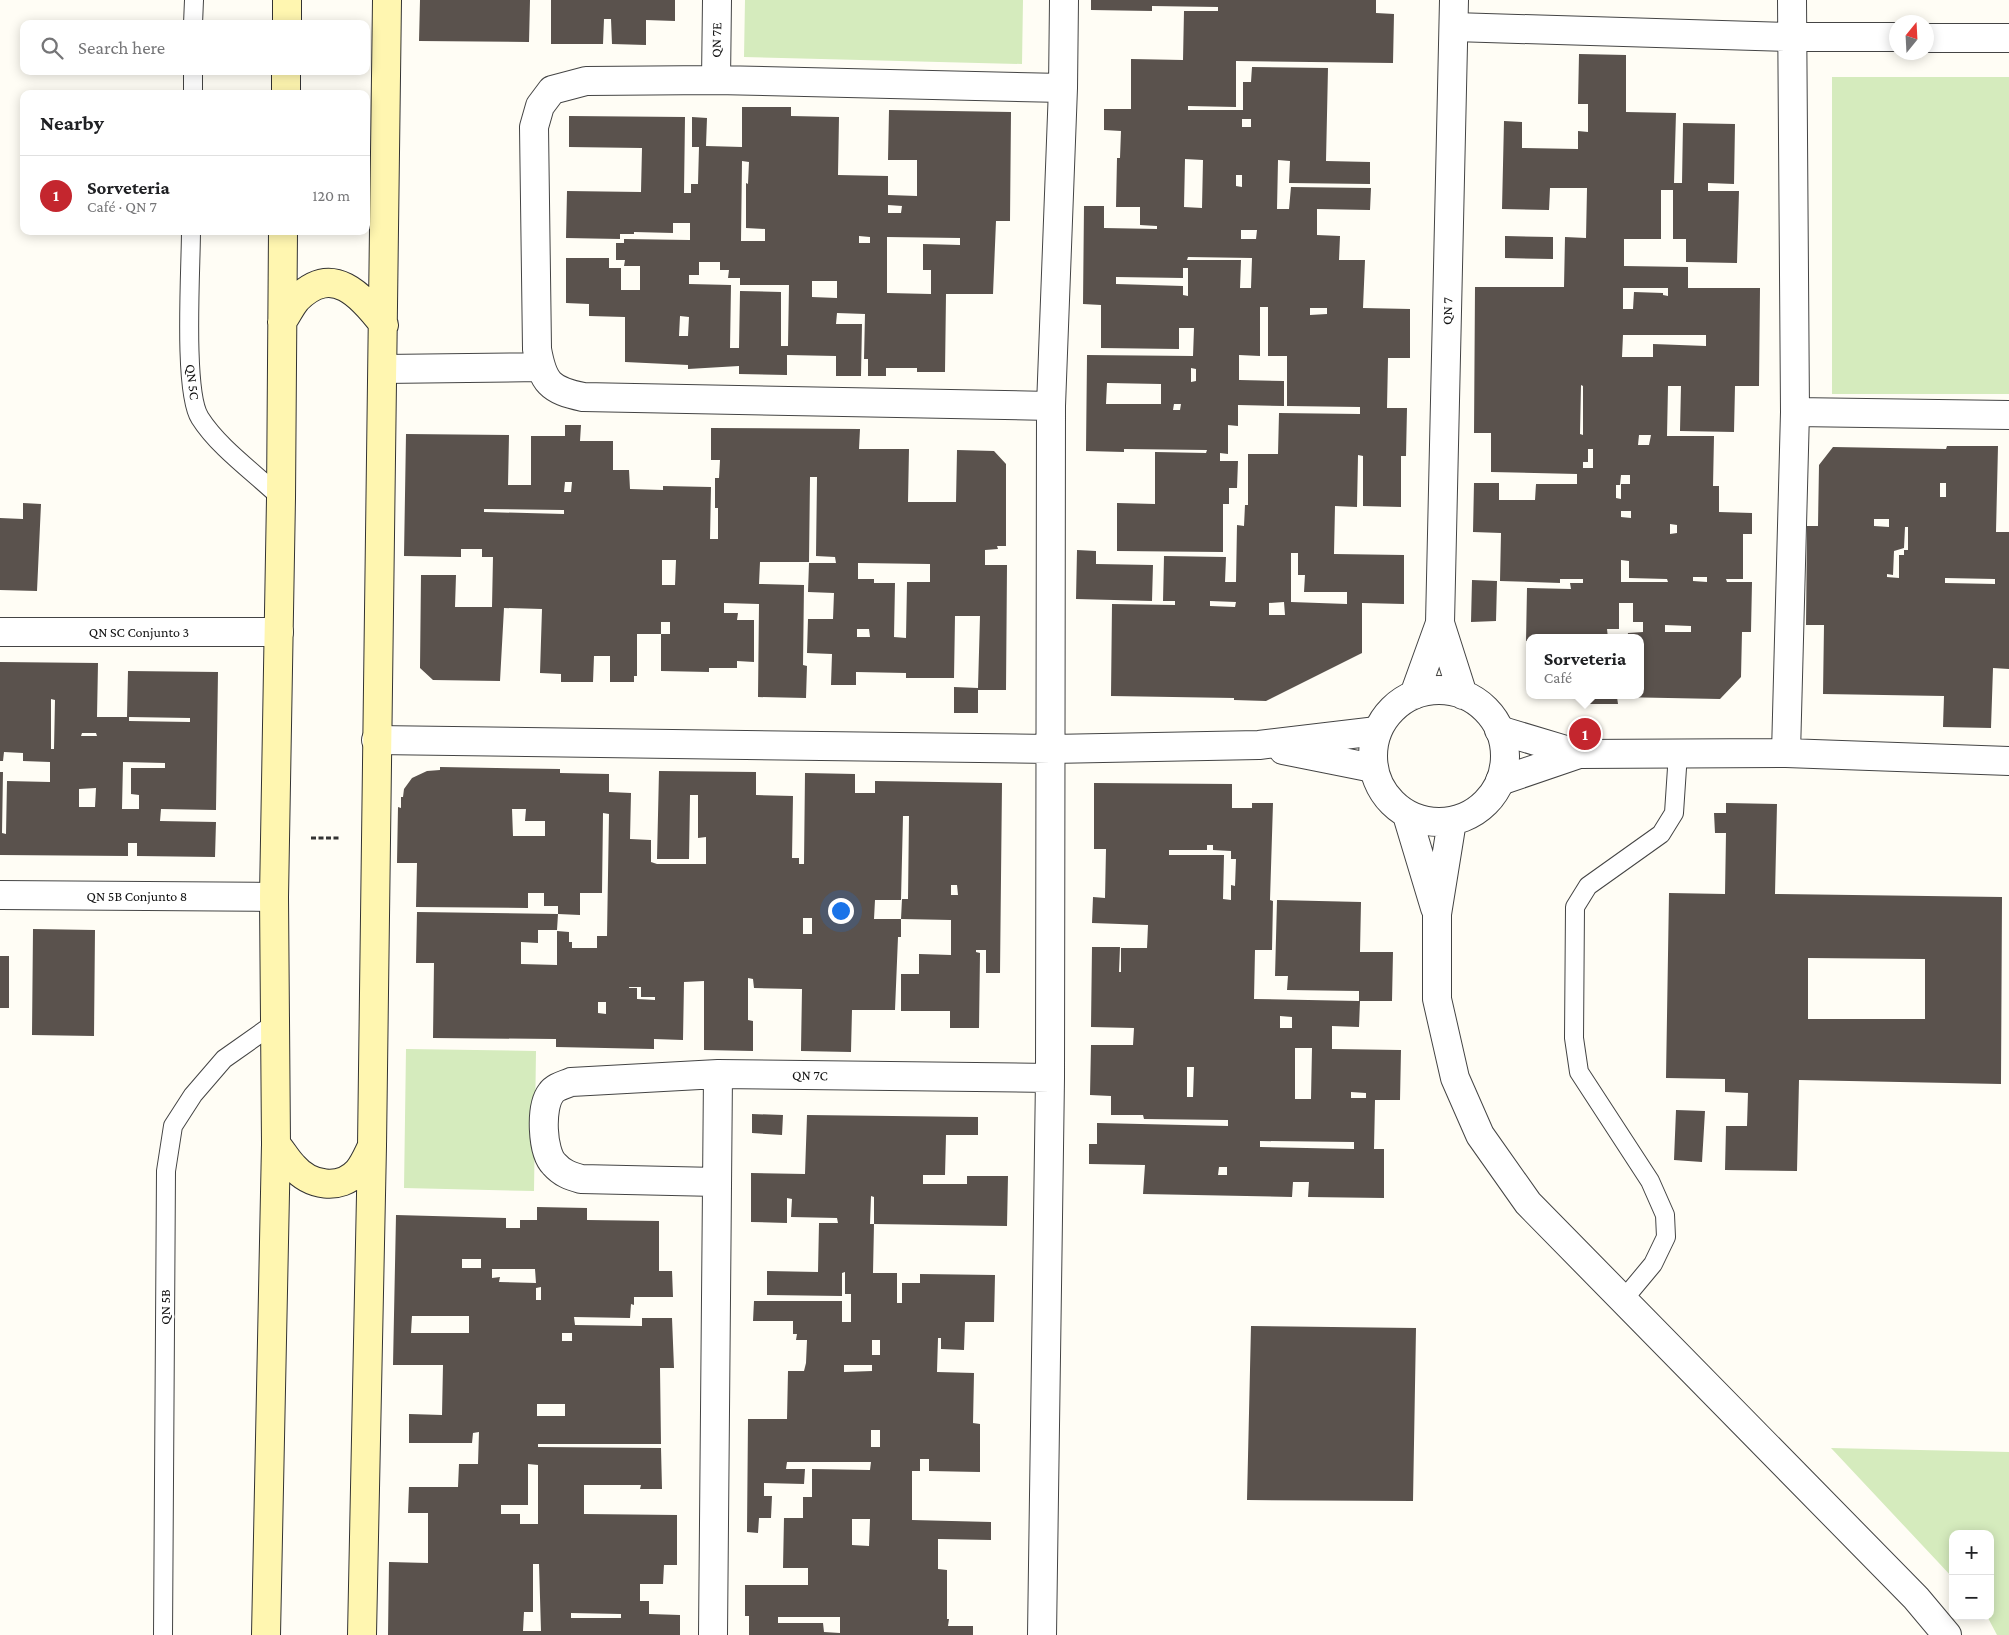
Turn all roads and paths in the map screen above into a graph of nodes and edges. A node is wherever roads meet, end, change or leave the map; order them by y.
1 (194, 0) edge
2 (287, 0) edge
3 (387, 0) edge
4 (717, 0) edge
5 (1064, 0) edge
6 (1454, 0) edge
7 (1792, 0) edge
8 (193, 20) edge
9 (287, 20) edge
10 (1454, 27) junction
11 (1791, 37) junction
12 (1889, 37) edge
13 (1934, 38) edge
14 (2009, 38) edge
15 (193, 75) edge
16 (286, 75) edge
17 (716, 80) junction
18 (1063, 88) junction
19 (193, 90) edge
20 (286, 90) edge
21 (191, 235) edge
22 (283, 235) edge
23 (282, 322) junction
24 (384, 325) junction
25 (540, 367) junction
26 (383, 369) junction
27 (1051, 406) junction
28 (1795, 412) junction
29 (2009, 415) edge
30 (282, 498) junction
31 (1440, 623) junction
32 (0, 632) edge
33 (279, 632) junction
34 (1414, 694) junction
35 (1464, 695) junction
36 (1499, 730) junction
37 (1377, 731) junction
38 (376, 740) junction
39 (1260, 745) junction
40 (1051, 749) junction
41 (1678, 753) junction
42 (1786, 753) junction
43 (1579, 754) junction
44 (2009, 761) edge
45 (1373, 768) junction
46 (1500, 780) junction
47 (1407, 815) junction
48 (1452, 821) junction
49 (276, 838) junction
50 (376, 838) junction
51 (0, 895) edge
52 (274, 897) junction
53 (1437, 914) junction
54 (275, 1023) junction
55 (718, 1074) junction
56 (1050, 1078) junction
57 (276, 1144) junction
58 (372, 1146) junction
59 (717, 1182) junction
60 (1623, 1300) junction
61 (163, 1635) edge
62 (266, 1635) edge
63 (362, 1635) edge
64 (713, 1635) edge
65 (1042, 1635) edge
66 (1947, 1635) edge

1 - 8 lane
2 - 9 main road
3 - 24 main road
4 - 17 street, QN 7E
5 - 18 street
6 - 10 street, QN 7
7 - 11 street
10 - 11 street
10 - 31 street, QN 7
11 - 12 street
11 - 28 street
13 - 14 street
15 - 19 lane
16 - 20 main road
17 - 18 street
17 - 25 street
18 - 27 street
21 - 30 lane, QN 5C
22 - 23 main road
23 - 24 main road
23 - 30 main road
24 - 26 main road
25 - 26 street
25 - 27 street
26 - 38 main road
27 - 40 street
28 - 29 street
28 - 42 street
30 - 33 main road
31 - 34 street, QN 7
31 - 35 street, QN 7
32 - 33 street, QN SC Conjunto 3
33 - 49 main road
34 - 35 street
34 - 37 street
35 - 36 street
36 - 43 street
36 - 46 street
37 - 39 street
37 - 45 street
38 - 40 street
38 - 50 main road
39 - 40 street
39 - 45 street
40 - 56 street
41 - 42 street
41 - 43 street
41 - 60 lane
42 - 44 street
43 - 46 street
45 - 47 street
46 - 48 street
47 - 48 street
47 - 53 street
48 - 53 street
49 - 50 path
49 - 52 main road
50 - 58 main road
51 - 52 street, QN 5B Conjunto 8
52 - 54 main road
53 - 60 street
54 - 57 main road
54 - 61 lane, QN 5B
55 - 56 street, QN 7C
55 - 59 street
55 - 59 street, QN 7C
56 - 65 street
57 - 58 main road
57 - 62 main road
58 - 63 main road
59 - 64 street
60 - 66 street

